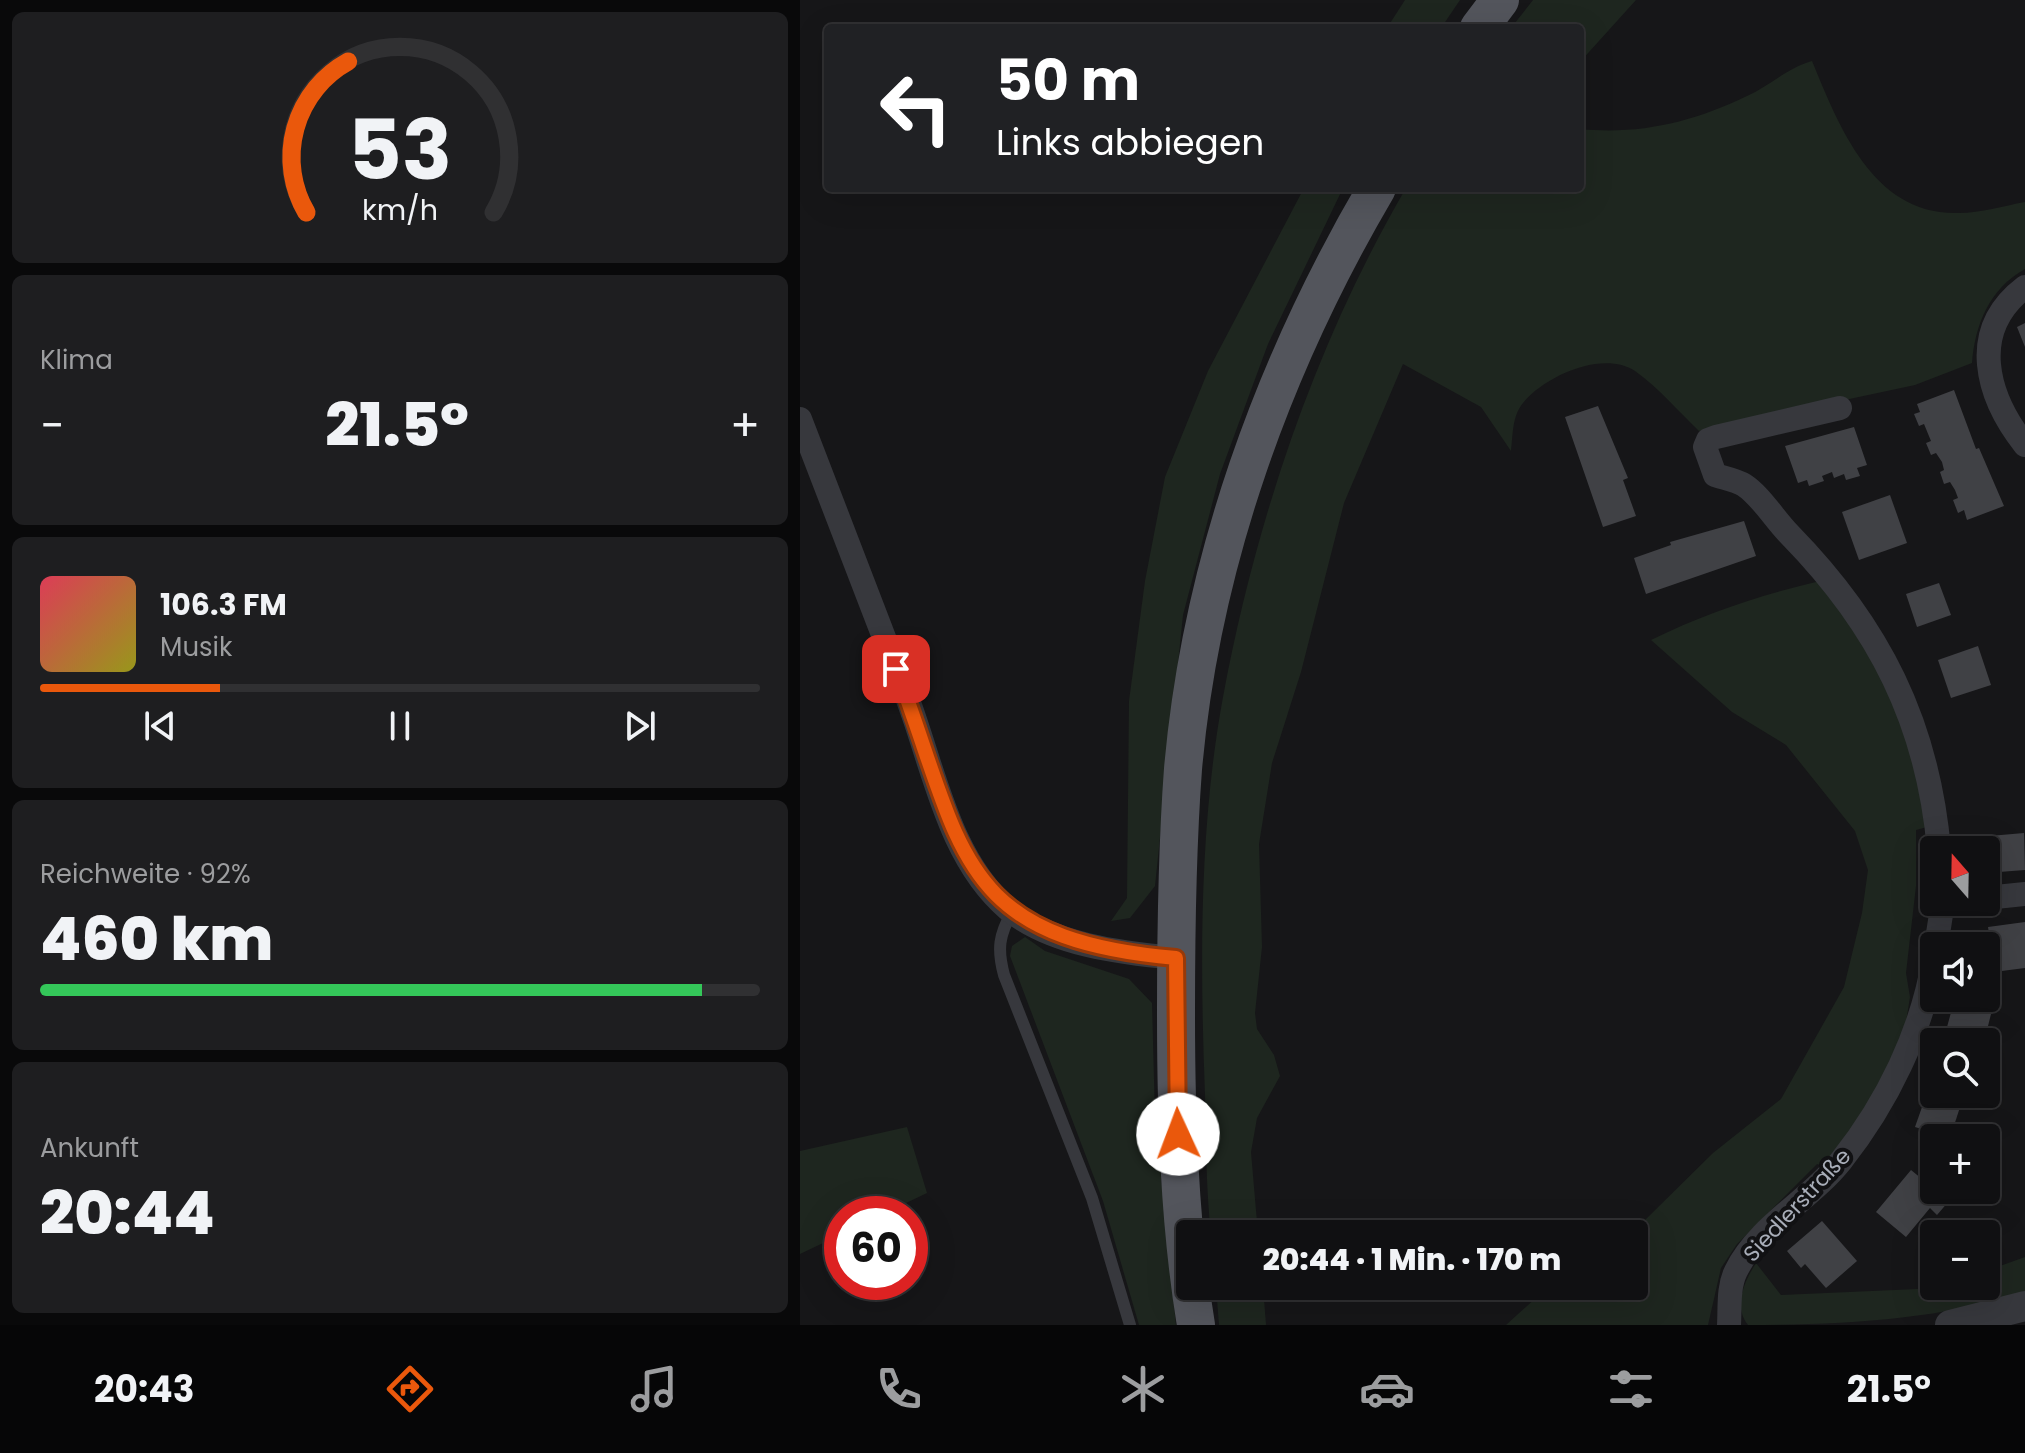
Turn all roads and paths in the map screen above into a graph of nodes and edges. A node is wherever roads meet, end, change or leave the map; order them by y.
1 (1500, 0) edge
2 (1482, 24) edge
3 (1375, 192) edge
4 (2025, 287) edge
5 (1840, 408) dead end
6 (800, 419) edge
7 (2025, 445) edge
8 (1937, 836) edge
9 (2025, 894) edge
10 (2000, 897) edge
11 (1012, 912) junction
12 (1176, 958) junction
13 (1920, 1012) edge
14 (2025, 1306) edge
15 (1130, 1325) edge
16 (1196, 1325) edge
17 (1729, 1325) edge
18 (1950, 1325) edge

1 - 2 main road
3 - 12 main road
4 - 7 street
5 - 8 street
6 - 11 street
9 - 10 street
11 - 12 street
11 - 15 lane
12 - 16 main road
13 - 17 street, Siedlerstraße
14 - 18 street

